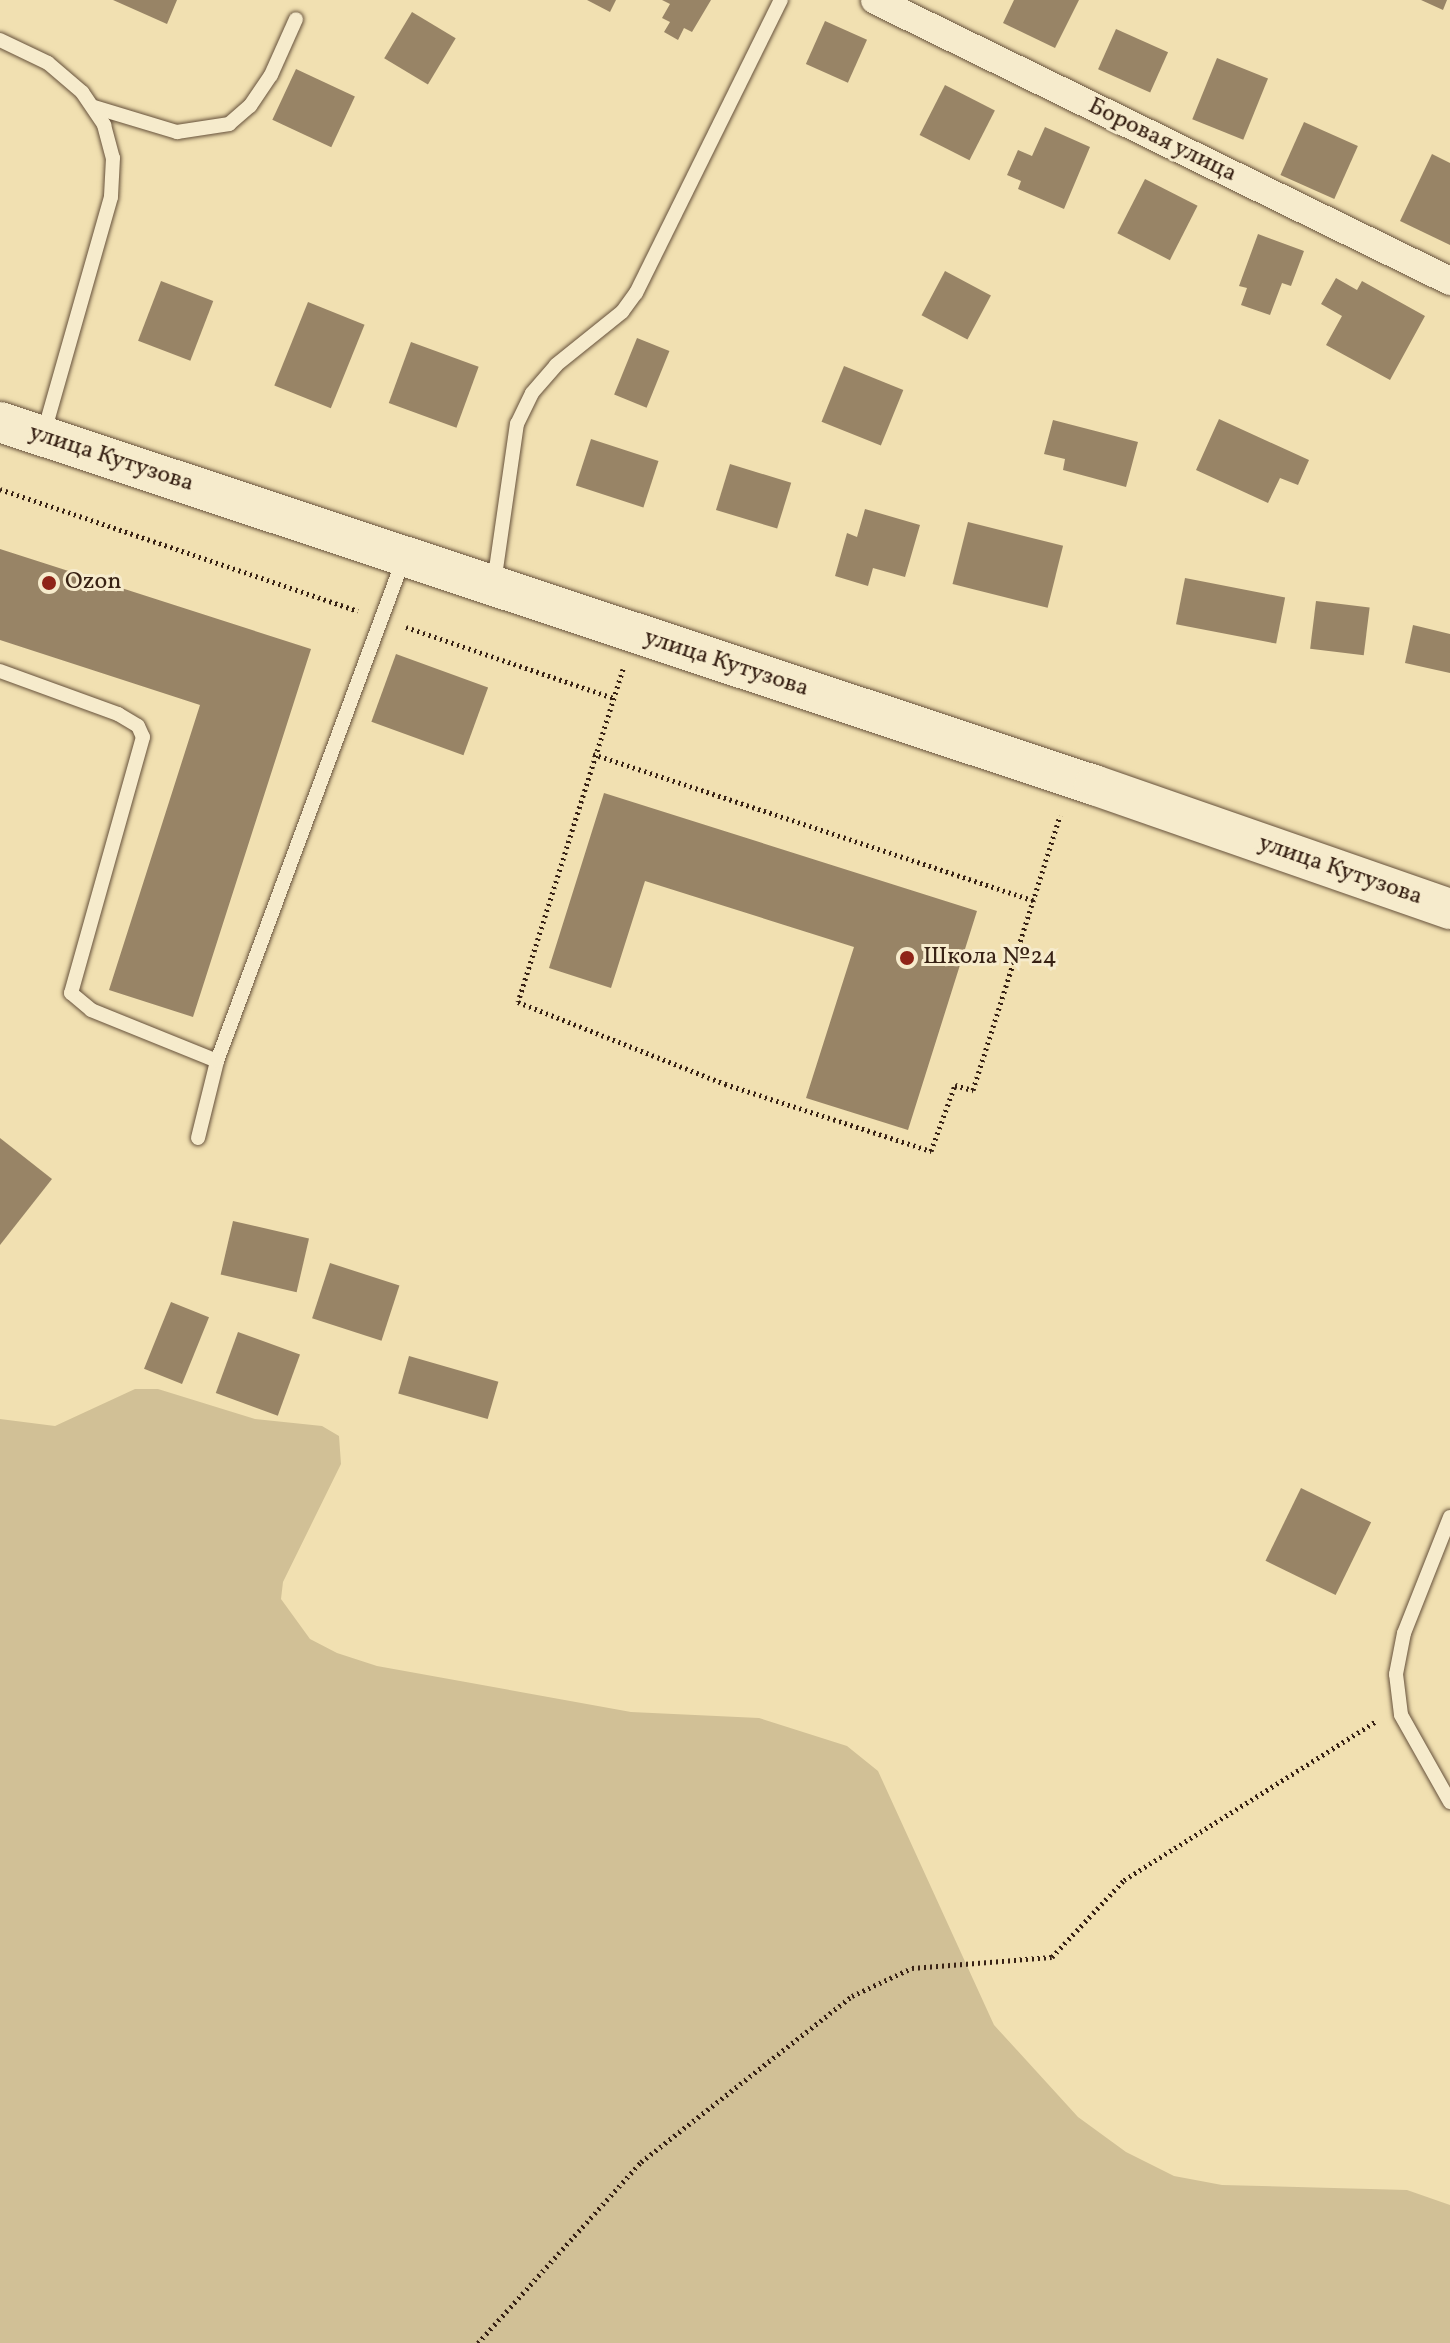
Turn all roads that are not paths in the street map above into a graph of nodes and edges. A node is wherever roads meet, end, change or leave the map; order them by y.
1 (781, 0) edge
2 (875, 0) edge
3 (296, 19) dead end
4 (0, 40) edge
5 (94, 107) junction
6 (1450, 281) edge
7 (0, 422) edge
8 (43, 436) junction
9 (405, 557) junction
10 (493, 587) junction
11 (0, 671) edge
12 (1450, 909) edge
13 (217, 1061) junction
14 (198, 1138) dead end
15 (1450, 1517) edge
16 (1450, 1802) edge

1 - 10 lane
2 - 6 street, Боровая улица
3 - 5 lane
4 - 5 lane
5 - 8 lane
7 - 8 main road, улица Кутузова
8 - 9 main road, улица Кутузова
9 - 10 main road, улица Кутузова
9 - 13 lane
10 - 12 main road, улица Кутузова
11 - 13 lane
13 - 14 lane
15 - 16 lane

